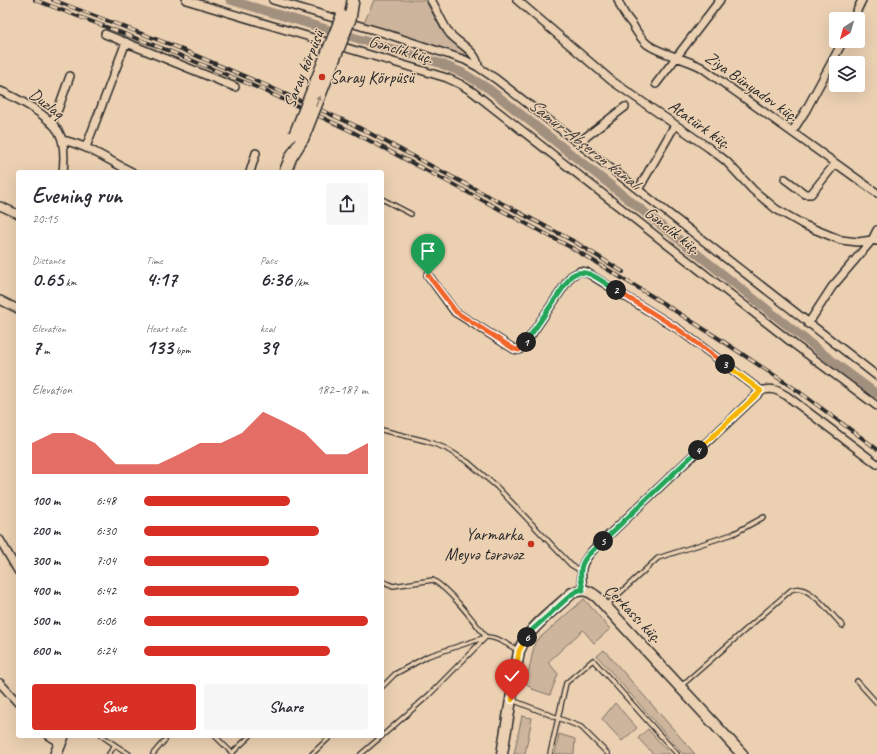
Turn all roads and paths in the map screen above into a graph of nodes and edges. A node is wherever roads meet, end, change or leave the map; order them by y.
1 (186, 0) edge
2 (273, 0) edge
3 (353, 0) edge
4 (431, 0) edge
5 (517, 0) edge
6 (618, 0) edge
7 (720, 0) edge
8 (862, 0) edge
9 (857, 12) edge
10 (105, 34) dead end
11 (126, 42) junction
12 (839, 48) edge
13 (677, 56) junction
14 (478, 67) junction
15 (70, 76) dead end
16 (656, 84) dead end
17 (235, 87) dead end
18 (0, 91) edge
19 (625, 107) dead end
20 (52, 123) junction
21 (675, 124) junction
22 (792, 132) junction
23 (62, 140) junction
24 (578, 143) junction
25 (86, 147) junction
26 (256, 153) dead end
27 (835, 164) junction
28 (63, 170) edge
29 (128, 170) edge
30 (251, 170) edge
31 (287, 170) edge
32 (785, 180) dead end
33 (638, 190) junction
34 (877, 193) edge
35 (384, 200) edge
36 (0, 206) edge
37 (16, 213) edge
38 (411, 214) dead end
39 (877, 230) edge
40 (874, 241) edge
41 (428, 275) dead end
42 (0, 300) edge
43 (16, 308) edge
44 (808, 324) junction
45 (877, 376) edge
46 (761, 391) junction
47 (877, 406) edge
48 (384, 431) edge
49 (877, 464) edge
50 (764, 517) dead end
51 (0, 540) edge
52 (16, 568) edge
53 (581, 571) junction
54 (384, 582) edge
55 (583, 590) junction
56 (606, 605) junction
57 (843, 626) dead end
58 (486, 637) junction
59 (519, 651) junction
60 (857, 681) dead end
61 (0, 683) edge
62 (384, 685) edge
63 (680, 686) junction
64 (512, 700) junction
65 (16, 701) edge
66 (877, 703) edge
67 (558, 717) junction
68 (384, 734) edge
69 (51, 738) edge
70 (105, 738) edge
71 (217, 738) edge
72 (248, 738) edge
73 (329, 738) edge
74 (380, 738) edge
75 (165, 740) dead end
76 (115, 745) junction
77 (59, 748) edge
78 (233, 753) edge
79 (109, 754) edge
80 (129, 754) edge
81 (152, 754) edge
82 (312, 754) edge
83 (361, 754) edge
84 (502, 754) edge
85 (550, 754) edge
86 (608, 754) edge
87 (677, 754) edge
88 (742, 754) edge

1 - 47 street, Gənclik küç.
2 - 14 street
3 - 31 main road, Saray körpüsü, bridge
4 - 14 street, Gənclik küç.
5 - 21 street, Atatürk küç.
6 - 13 street, Ziya Bünyadov küç.
7 - 13 street
8 - 9 street
10 - 11 street
11 - 17 street
11 - 25 street
12 - 22 street
13 - 16 street
13 - 22 street, Ziya Bünyadov küç.
14 - 24 street, Gənclik küç.
15 - 20 street
18 - 20 street, Duzlaq
19 - 24 street
20 - 23 street, Duzlaq
21 - 33 street
21 - 40 street, Atatürk küç.
22 - 27 street, Ziya Bünyadov küç.
23 - 25 street
23 - 28 street, Duzlaq
24 - 33 street, Gənclik küç.
25 - 29 street
26 - 30 street
27 - 32 street
27 - 34 street, Ziya Bünyadov küç.
33 - 44 street, Gənclik küç.
35 - 38 lane
36 - 37 street
39 - 40 street
40 - 44 street
41 - 46 street
42 - 43 street
44 - 45 street, Gənclik küç.
46 - 49 street
46 - 53 street
48 - 53 lane
50 - 56 lane
51 - 52 street
53 - 55 street
54 - 58 lane
55 - 56 street, Çerkassı küç.
55 - 59 street, Çerkassı küç.
56 - 63 street, Çerkassı küç.
57 - 63 lane
58 - 59 lane
58 - 62 lane
58 - 68 lane
59 - 64 street, Çerkassı küç.
60 - 66 lane
61 - 65 street
63 - 88 street, Çerkassı küç.
64 - 67 lane
64 - 84 street, Çerkassı küç.
67 - 85 lane
67 - 86 lane
67 - 87 lane
69 - 77 street
70 - 76 lane
71 - 78 lane
72 - 78 lane
73 - 82 lane
74 - 83 lane
75 - 81 lane
76 - 79 lane
76 - 80 lane

